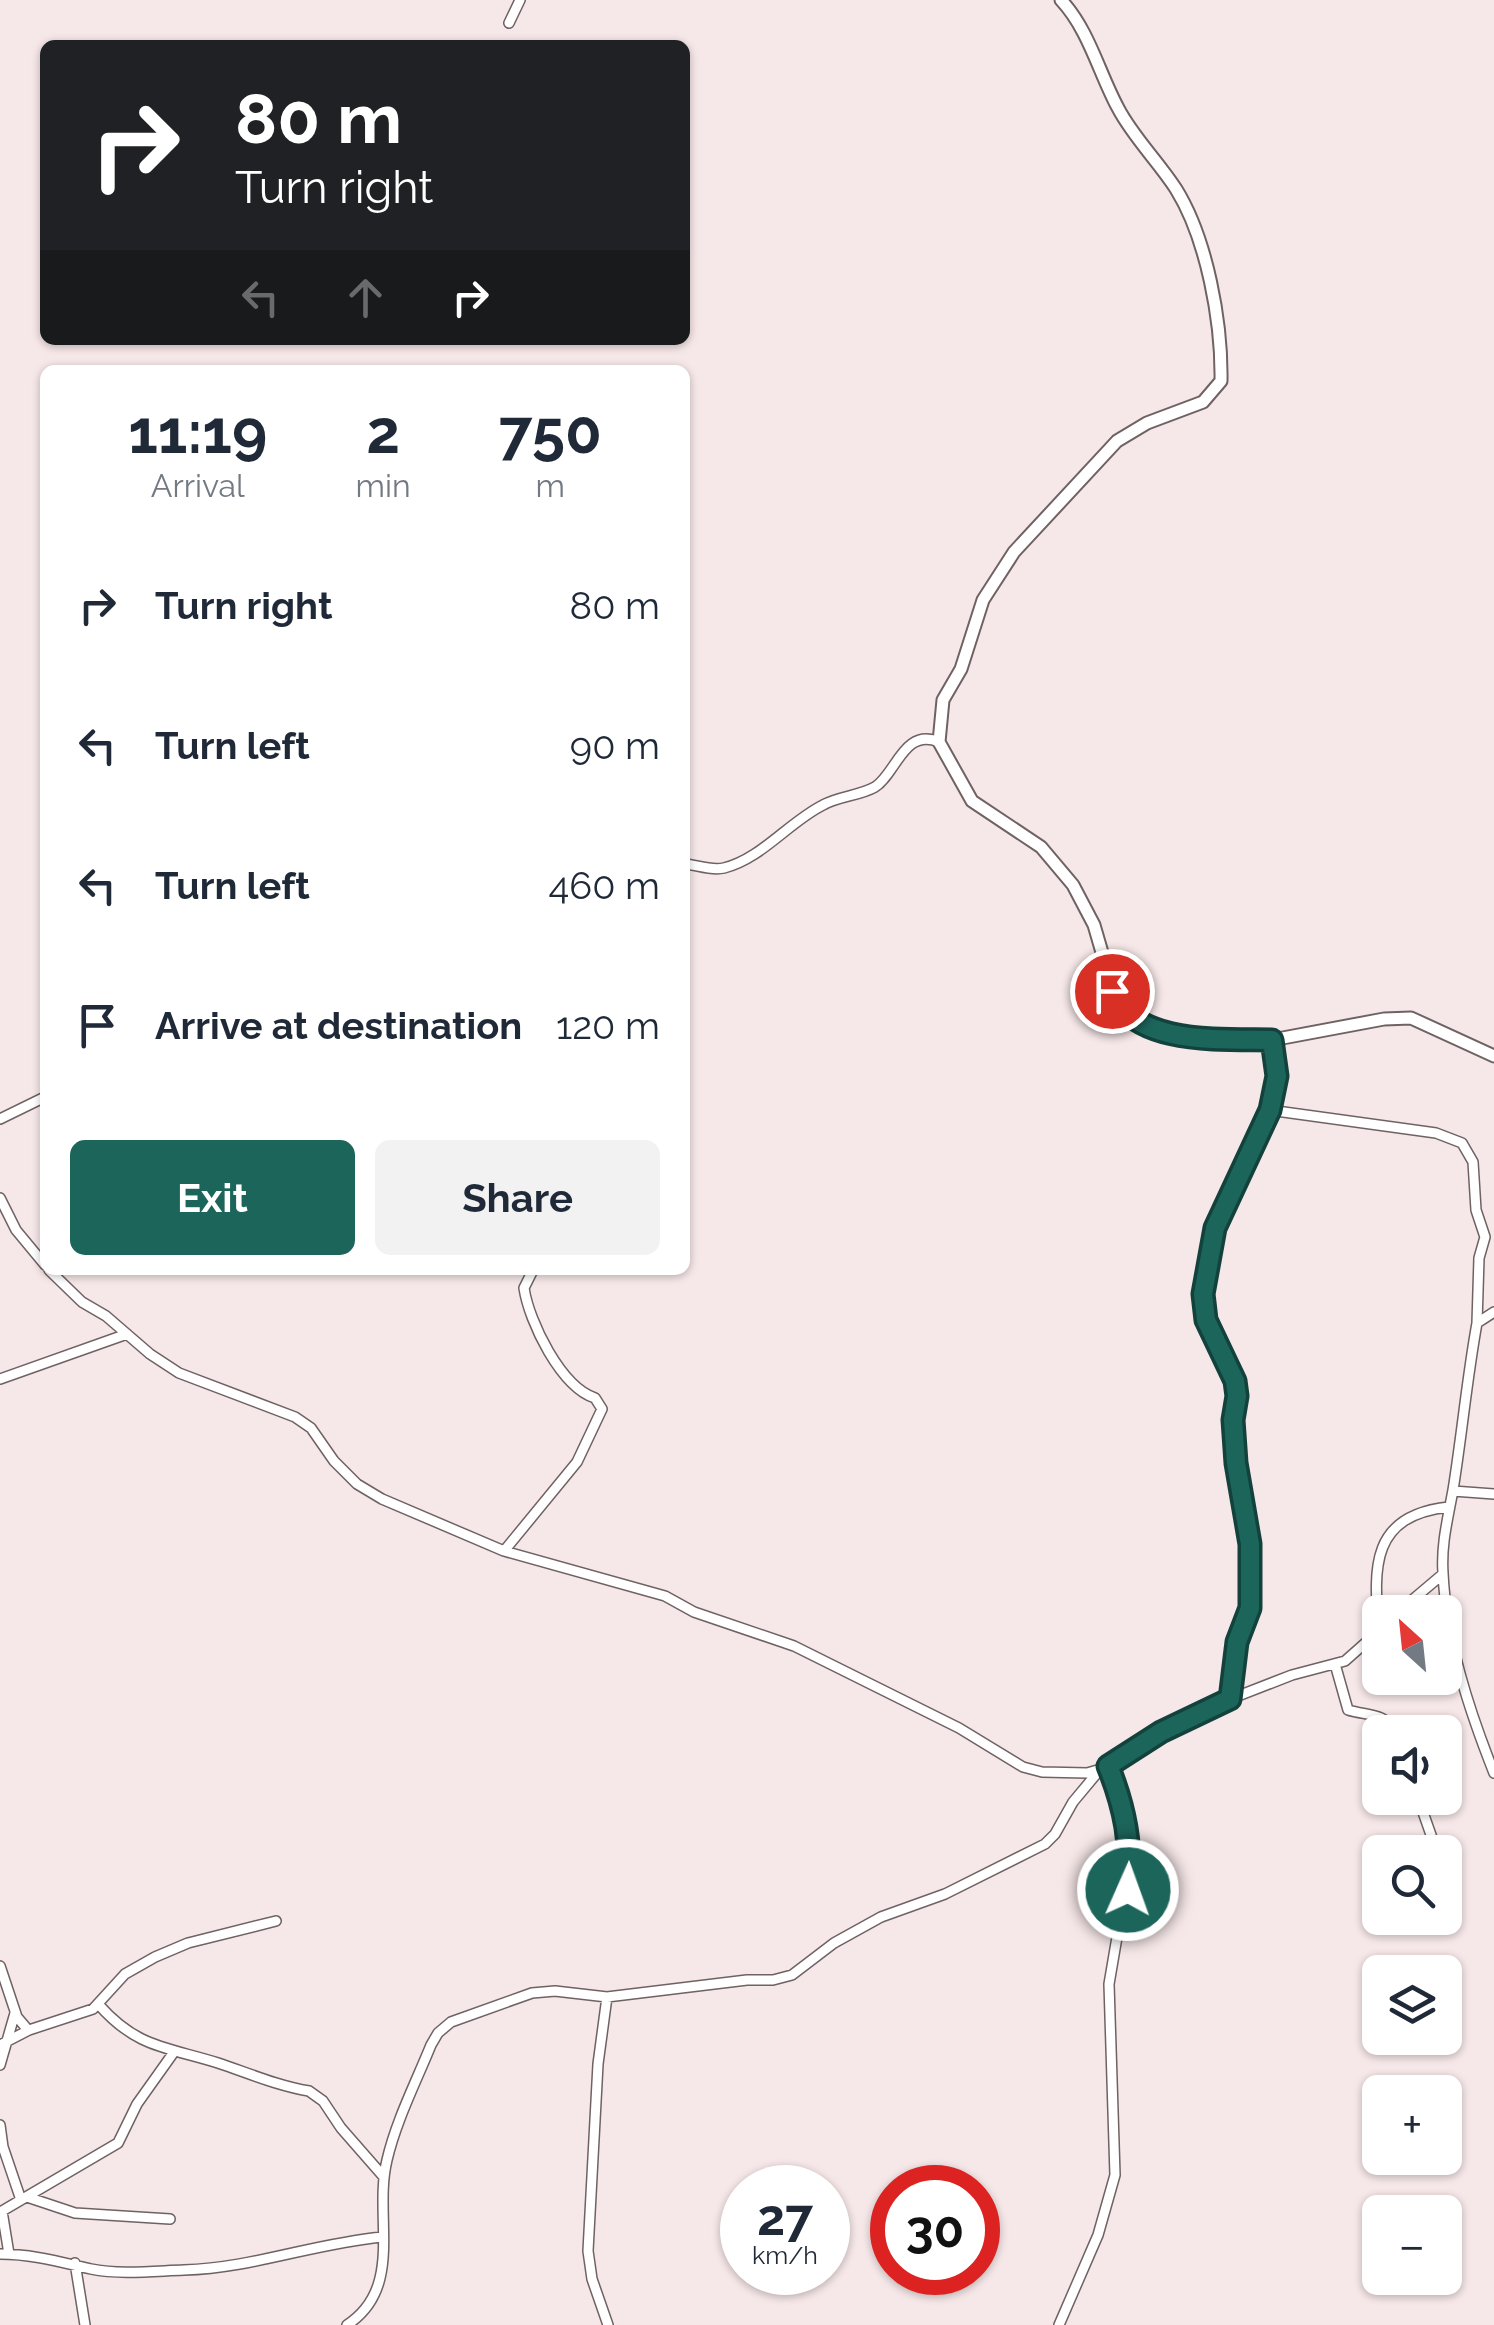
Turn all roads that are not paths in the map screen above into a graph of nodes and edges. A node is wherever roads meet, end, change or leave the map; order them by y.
1 (520, 0) edge
2 (1061, 0) edge
3 (509, 22) dead end
4 (939, 742) junction
5 (690, 864) edge
6 (1272, 1040) junction
7 (1494, 1056) edge
8 (40, 1100) edge
9 (1270, 1110) junction
10 (0, 1120) edge
11 (0, 1198) edge
12 (40, 1259) edge
13 (54, 1275) edge
14 (530, 1275) edge
15 (1494, 1312) edge
16 (1477, 1322) junction
17 (127, 1334) junction
18 (0, 1379) edge
19 (1453, 1491) junction
20 (1494, 1494) edge
21 (1450, 1507) junction
22 (504, 1551) junction
23 (1443, 1574) junction
24 (1375, 1595) edge
25 (1418, 1595) edge
26 (1362, 1647) edge
27 (1335, 1664) junction
28 (1230, 1699) junction
29 (1378, 1715) edge
30 (1104, 1768) junction
31 (1494, 1773) edge
32 (276, 1922) dead end
33 (0, 1966) edge
34 (607, 1997) junction
35 (0, 2005) edge
36 (99, 2005) junction
37 (13, 2007) junction
38 (28, 2030) junction
39 (3, 2044) edge
40 (174, 2052) junction
41 (0, 2065) edge
42 (0, 2125) edge
43 (383, 2176) junction
44 (24, 2198) junction
45 (170, 2219) dead end
46 (383, 2237) junction
47 (4, 2239) edge
48 (4, 2254) edge
49 (75, 2263) junction
50 (85, 2325) edge
51 (347, 2325) edge
52 (608, 2325) edge
53 (1060, 2325) edge

1 - 3 street
2 - 4 street
4 - 5 street
4 - 6 street
6 - 7 street
6 - 9 street
8 - 10 street
9 - 16 street
9 - 28 street
11 - 12 street
13 - 17 street
14 - 22 street
15 - 16 street
16 - 19 street
17 - 18 street
17 - 22 street
19 - 20 street
19 - 21 street
21 - 23 street
21 - 24 street
22 - 30 street
23 - 25 street
23 - 31 street
26 - 27 street
27 - 28 street
27 - 29 street
28 - 30 street
30 - 34 street
30 - 53 street
32 - 36 street
33 - 37 street
34 - 43 street
34 - 52 street
35 - 37 street
36 - 38 street
36 - 40 street
37 - 38 street
37 - 39 street
38 - 39 street
39 - 41 street
40 - 43 street
40 - 44 street
42 - 44 street
43 - 46 street
44 - 45 street
44 - 47 street
46 - 49 street
46 - 51 street
47 - 48 street
48 - 49 street
49 - 50 street

